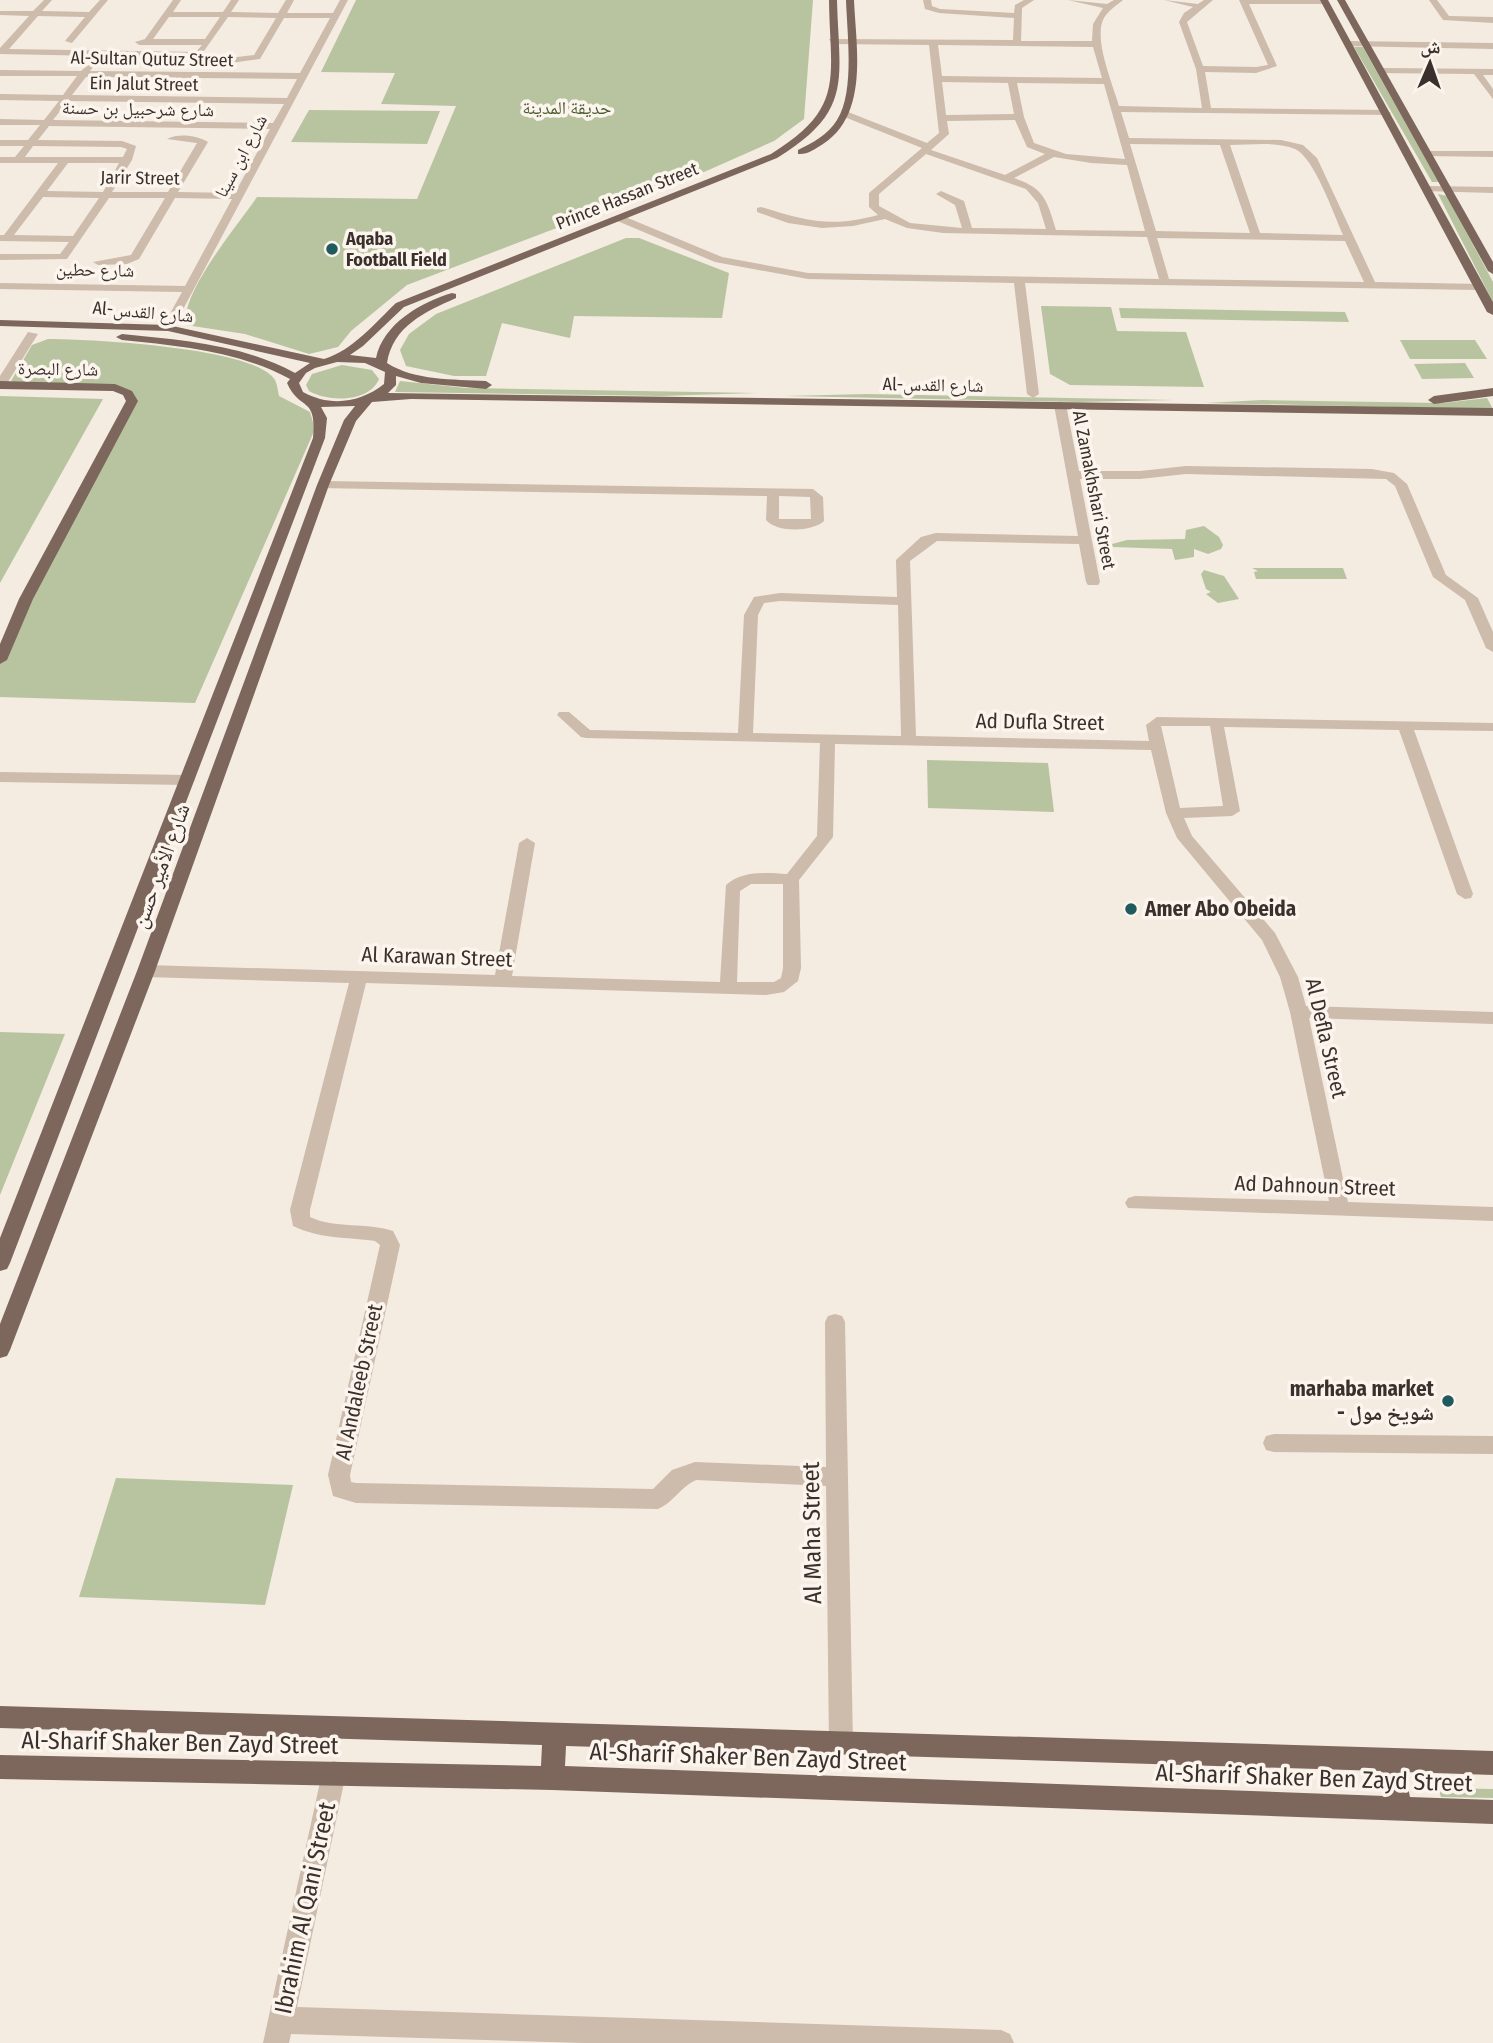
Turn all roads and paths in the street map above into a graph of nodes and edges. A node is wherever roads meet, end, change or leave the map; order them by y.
1 (48, 0) edge
2 (104, 0) edge
3 (177, 0) edge
4 (235, 0) edge
5 (290, 0) edge
6 (344, 0) edge
7 (833, 0) edge
8 (850, 0) edge
9 (927, 0) edge
10 (1030, 0) edge
11 (1072, 0) edge
12 (1119, 0) edge
13 (1168, 0) edge
14 (1209, 0) edge
15 (1341, 0) edge
16 (1433, 0) edge
17 (1243, 1) edge
18 (1325, 1) edge
19 (1198, 6) junction
20 (1108, 7) junction
21 (0, 13) edge
22 (35, 14) junction
23 (167, 14) junction
24 (91, 15) junction
25 (227, 15) junction
26 (279, 15) junction
27 (336, 16) junction
28 (1016, 16) junction
29 (1493, 20) edge
30 (10, 40) junction
31 (33, 41) dead end
32 (57, 41) dead end
33 (69, 41) junction
34 (82, 41) dead end
35 (108, 41) dead end
36 (832, 41) junction
37 (134, 42) dead end
38 (147, 42) junction
39 (851, 42) junction
40 (208, 43) junction
41 (933, 43) junction
42 (1017, 44) junction
43 (1097, 44) junction
44 (1348, 44) junction
45 (1366, 44) junction
46 (1493, 46) edge
47 (1, 51) edge
48 (99, 53) junction
49 (215, 62) dead end
50 (1200, 69) junction
51 (1381, 71) junction
52 (1477, 72) junction
53 (1493, 72) edge
54 (0, 73) edge
55 (84, 74) junction
56 (303, 76) junction
57 (937, 79) junction
58 (1012, 79) junction
59 (1108, 81) junction
60 (1493, 96) edge
61 (0, 97) edge
62 (64, 99) junction
63 (288, 101) junction
64 (1116, 109) junction
65 (1207, 110) junction
66 (1386, 113) junction
67 (845, 114) junction
68 (1018, 117) junction
69 (944, 118) junction
70 (0, 122) edge
71 (46, 123) junction
72 (275, 126) junction
73 (172, 139) dead end
74 (1125, 141) junction
75 (0, 143) edge
76 (29, 143) junction
77 (1223, 143) junction
78 (927, 149) junction
79 (1428, 153) junction
80 (1493, 154) edge
81 (1050, 155) junction
82 (0, 160) edge
83 (18, 160) junction
84 (65, 160) junction
85 (127, 160) junction
86 (1129, 162) junction
87 (1008, 177) junction
88 (1428, 189) junction
89 (1447, 189) junction
90 (1493, 190) edge
91 (42, 194) junction
92 (941, 194) dead end
93 (106, 195) junction
94 (170, 196) junction
95 (237, 196) junction
96 (761, 209) dead end
97 (885, 216) junction
98 (619, 218) junction
99 (631, 223) junction
100 (968, 231) junction
101 (1052, 233) junction
102 (1150, 235) junction
103 (1256, 236) junction
104 (4, 238) edge
105 (1348, 238) junction
106 (76, 239) junction
107 (0, 257) edge
108 (98, 262) dead end
109 (1493, 271) edge
110 (1019, 280) junction
111 (1165, 282) junction
112 (1371, 285) junction
113 (0, 286) edge
114 (1480, 287) junction
115 (189, 289) junction
116 (1493, 312) edge
117 (0, 323) edge
118 (168, 328) junction
119 (0, 334) edge
120 (32, 334) junction
121 (336, 359) junction
122 (323, 362) junction
123 (386, 368) junction
124 (296, 377) junction
125 (0, 385) edge
126 (1493, 392) edge
127 (769, 394) junction
128 (1033, 394) junction
129 (370, 399) junction
130 (312, 401) junction
131 (1176, 401) junction
132 (1203, 401) junction
133 (1060, 405) junction
134 (1493, 412) edge
135 (1073, 475) junction
136 (323, 485) junction
137 (773, 492) dead end
138 (1086, 540) junction
139 (1093, 582) dead end
140 (26, 599) junction
141 (903, 601) junction
142 (0, 636) edge
143 (1493, 648) edge
144 (0, 660) edge
145 (257, 670) junction
146 (231, 671) junction
147 (564, 715) dead end
148 (1216, 721) junction
149 (1405, 725) junction
150 (1493, 727) edge
151 (745, 736) junction
152 (828, 739) junction
153 (909, 740) junction
154 (1157, 746) junction
155 (0, 777) edge
156 (187, 780) junction
157 (1174, 813) junction
158 (527, 843) dead end
159 (791, 879) junction
160 (1465, 894) dead end
161 (146, 971) junction
162 (359, 978) junction
163 (502, 982) junction
164 (727, 987) junction
165 (1299, 1012) junction
166 (1493, 1018) edge
167 (58, 1112) junction
168 (89, 1112) junction
169 (1135, 1203) dead end
170 (1340, 1210) junction
171 (1493, 1214) edge
172 (0, 1263) edge
173 (835, 1322) dead end
174 (0, 1350) edge
175 (1274, 1443) dead end
176 (1493, 1445) edge
177 (837, 1477) junction
178 (0, 1717) edge
179 (555, 1733) junction
180 (841, 1744) junction
181 (1391, 1760) junction
182 (1493, 1763) edge
183 (0, 1767) edge
184 (334, 1773) junction
185 (552, 1778) junction
186 (1400, 1809) junction
187 (1493, 1812) edge
188 (278, 2031) edge
189 (1001, 2043) edge

1 - 22 street
2 - 24 street
3 - 23 street
4 - 25 street
5 - 26 street
6 - 27 street, شارع ابن سينا
7 - 36 main road, Prince Hassan Street
8 - 39 main road
9 - 28 street
10 - 28 street
11 - 20 street
12 - 20 street
13 - 19 street
14 - 19 street
15 - 45 main road
16 - 29 street
17 - 18 street
17 - 50 street
18 - 44 main road
19 - 50 street
20 - 43 street
21 - 22 street
22 - 24 street
22 - 30 street
23 - 25 street
23 - 38 street
24 - 33 street
25 - 26 street
25 - 40 street
26 - 27 street
26 - 49 street
27 - 56 street, شارع ابن سينا
28 - 42 street
30 - 31 street
30 - 47 street
32 - 33 street
33 - 34 street
35 - 48 street
36 - 39 street
36 - 98 main road, Prince Hassan Street
37 - 38 street
38 - 40 street
39 - 41 street
39 - 67 main road
40 - 48 street
41 - 42 street
41 - 57 street
42 - 43 street
43 - 59 street
44 - 45 street
44 - 66 main road
45 - 46 street
45 - 51 main road
47 - 48 street
48 - 55 street
50 - 65 street
51 - 52 street
51 - 79 main road
52 - 53 street
52 - 60 street
54 - 55 street, Al-Sultan Qutuz Street
55 - 56 street, Al-Sultan Qutuz Street
55 - 62 street
56 - 63 street, شارع ابن سينا
57 - 58 street
57 - 69 street
58 - 59 street
58 - 68 street
59 - 64 street
61 - 62 street, Ein Jalut Street
62 - 63 street, Ein Jalut Street
62 - 71 street
63 - 72 street, شارع ابن سينا
64 - 65 street
64 - 74 street
65 - 66 street
66 - 88 main road
67 - 78 street
67 - 99 main road, Prince Hassan Street
68 - 69 street
68 - 81 street
69 - 78 street
70 - 71 street, شارع شرحبيل بن حسنة
71 - 72 street, شارع شرحبيل بن حسنة
71 - 76 street
72 - 95 street, شارع ابن سينا
73 - 94 street
74 - 77 street
74 - 86 street
75 - 76 street
76 - 83 street
76 - 85 street
77 - 103 street
77 - 105 street
78 - 87 street
78 - 97 street
79 - 80 street
79 - 89 main road
81 - 86 street
81 - 87 street
82 - 83 street
83 - 84 street
84 - 85 street
84 - 91 street
85 - 93 street
86 - 102 street
87 - 101 street
88 - 89 street
88 - 114 main road
89 - 90 street
89 - 109 main road
91 - 93 street, Jarir Street
91 - 104 street
92 - 100 street
93 - 94 street, Jarir Street
93 - 106 street
94 - 95 street, Jarir Street
94 - 108 street
95 - 115 street, شارع ابن سينا
96 - 97 street
97 - 100 street
98 - 99 street
98 - 121 main road, Prince Hassan Street
99 - 110 street
99 - 123 main road, Prince Hassan Street
100 - 101 street
101 - 102 street
102 - 103 street
102 - 111 street
103 - 105 street
104 - 106 street
105 - 112 street
106 - 107 street
110 - 111 street
110 - 128 street
111 - 112 street
112 - 114 street
113 - 115 street, شارع حطين
114 - 116 main road
115 - 118 street, شارع ابن سينا
117 - 118 main road, Al-شارع القدس
118 - 122 main road, Al-شارع القدس
119 - 120 main road, Al-شارع القدس
120 - 124 main road, Al-شارع القدس
120 - 125 street
121 - 122 main road
121 - 123 main road, Al-شارع القدس
122 - 124 main road
123 - 127 main road, Al-شارع القدس
123 - 129 main road, Prince Hassan Street
124 - 130 main road
125 - 140 main road, شارع البصرة
126 - 132 main road, Al-شارع القدس
127 - 128 main road, Al-شارع القدس
127 - 129 main road, Al-شارع القدس
127 - 133 main road, Al-شارع القدس
128 - 131 main road, Al-شارع القدس
129 - 130 main road, Al-شارع القدس
129 - 136 main road, شارع الأمير حسن
130 - 146 main road, شارع الأمير حسن
131 - 132 main road, Al-شارع القدس
131 - 133 main road, Al-شارع القدس
132 - 134 main road, Al-شارع القدس
133 - 135 street, Al Zamakhshari Street
135 - 138 street, Al Zamakhshari Street
135 - 143 street
136 - 137 street
136 - 145 main road, شارع الأمير حسن
138 - 139 street, Al Zamakhshari Street
138 - 141 street
140 - 142 main road
140 - 144 main road
141 - 151 street
141 - 153 street
145 - 146 main road
145 - 161 main road, شارع الأمير حسن
146 - 156 main road, شارع الأمير حسن
147 - 151 street, Ad Dufla Street
148 - 149 street
148 - 154 street
148 - 157 street
149 - 150 street
149 - 160 street
151 - 152 street, Ad Dufla Street
152 - 153 street, Ad Dufla Street
152 - 159 street
153 - 154 street, Ad Dufla Street
154 - 157 street, Al Defla Street
155 - 156 street
156 - 167 main road, شارع الأمير حسن
157 - 165 street, Al Defla Street
158 - 163 street
159 - 164 street
159 - 164 street, Al Karawan Street
161 - 162 street, Al Karawan Street
161 - 168 main road, شارع الأمير حسن
162 - 163 street, Al Karawan Street
162 - 177 street, Al Andaleeb Street
163 - 164 street, Al Karawan Street
165 - 166 street
165 - 170 street, Al Defla Street
167 - 168 main road
167 - 172 main road, شارع الأمير حسن
168 - 174 main road, شارع الأمير حسن
169 - 170 street, Ad Dahnoun Street
170 - 171 street, Ad Dahnoun Street
173 - 177 street, Al Maha Street
175 - 176 street
177 - 180 street, Al Maha Street
178 - 179 main road, Al-Sharif Shaker Ben Zayd Street
179 - 180 main road, Al-Sharif Shaker Ben Zayd Street
179 - 185 main road
180 - 181 main road, Al-Sharif Shaker Ben Zayd Street
181 - 182 main road, Al-Sharif Shaker Ben Zayd Street
181 - 186 main road
183 - 184 main road, Al-Sharif Shaker Ben Zayd Street
184 - 185 main road, Al-Sharif Shaker Ben Zayd Street
184 - 188 street, Ibrahim Al Qani Street
185 - 186 main road, Al-Sharif Shaker Ben Zayd Street
186 - 187 main road, Al-Sharif Shaker Ben Zayd Street
188 - 189 street

